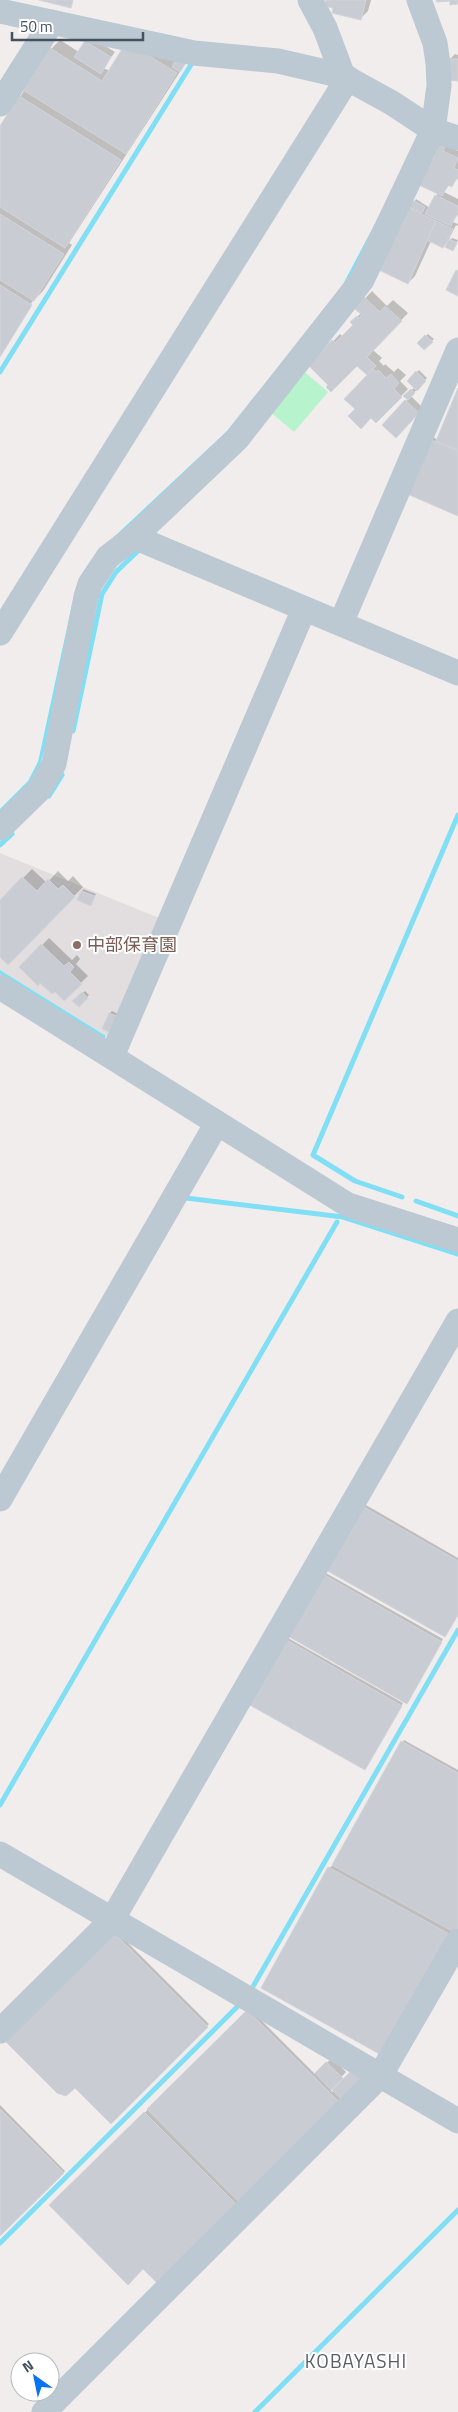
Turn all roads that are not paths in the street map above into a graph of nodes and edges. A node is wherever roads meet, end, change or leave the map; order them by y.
1 (310, 0) edge
2 (419, 0) edge
3 (0, 11) edge
4 (52, 22) junction
5 (345, 77) junction
6 (0, 104) edge
7 (433, 130) junction
8 (458, 138) edge
9 (458, 350) edge
10 (134, 537) junction
11 (304, 610) junction
12 (341, 623) junction
13 (0, 633) edge
14 (458, 673) edge
15 (0, 828) edge
16 (0, 987) edge
17 (112, 1056) junction
18 (217, 1123) junction
19 (458, 1240) edge
20 (458, 1321) edge
21 (0, 1499) edge
22 (0, 1854) edge
23 (112, 1920) junction
24 (458, 1941) edge
25 (0, 2031) edge
26 (380, 2076) junction
27 (458, 2121) edge
28 (44, 2412) edge

1 - 5 street
2 - 7 street
3 - 4 street
4 - 5 street
4 - 6 street
5 - 7 street
5 - 13 street
7 - 8 street
7 - 10 street
9 - 12 street
10 - 11 street
10 - 15 street
11 - 12 street
11 - 17 street
12 - 14 street
16 - 17 street
17 - 18 street
18 - 19 street
18 - 21 street
20 - 23 street
22 - 23 street
23 - 25 street
23 - 26 street
24 - 26 street
26 - 27 street
26 - 28 street

